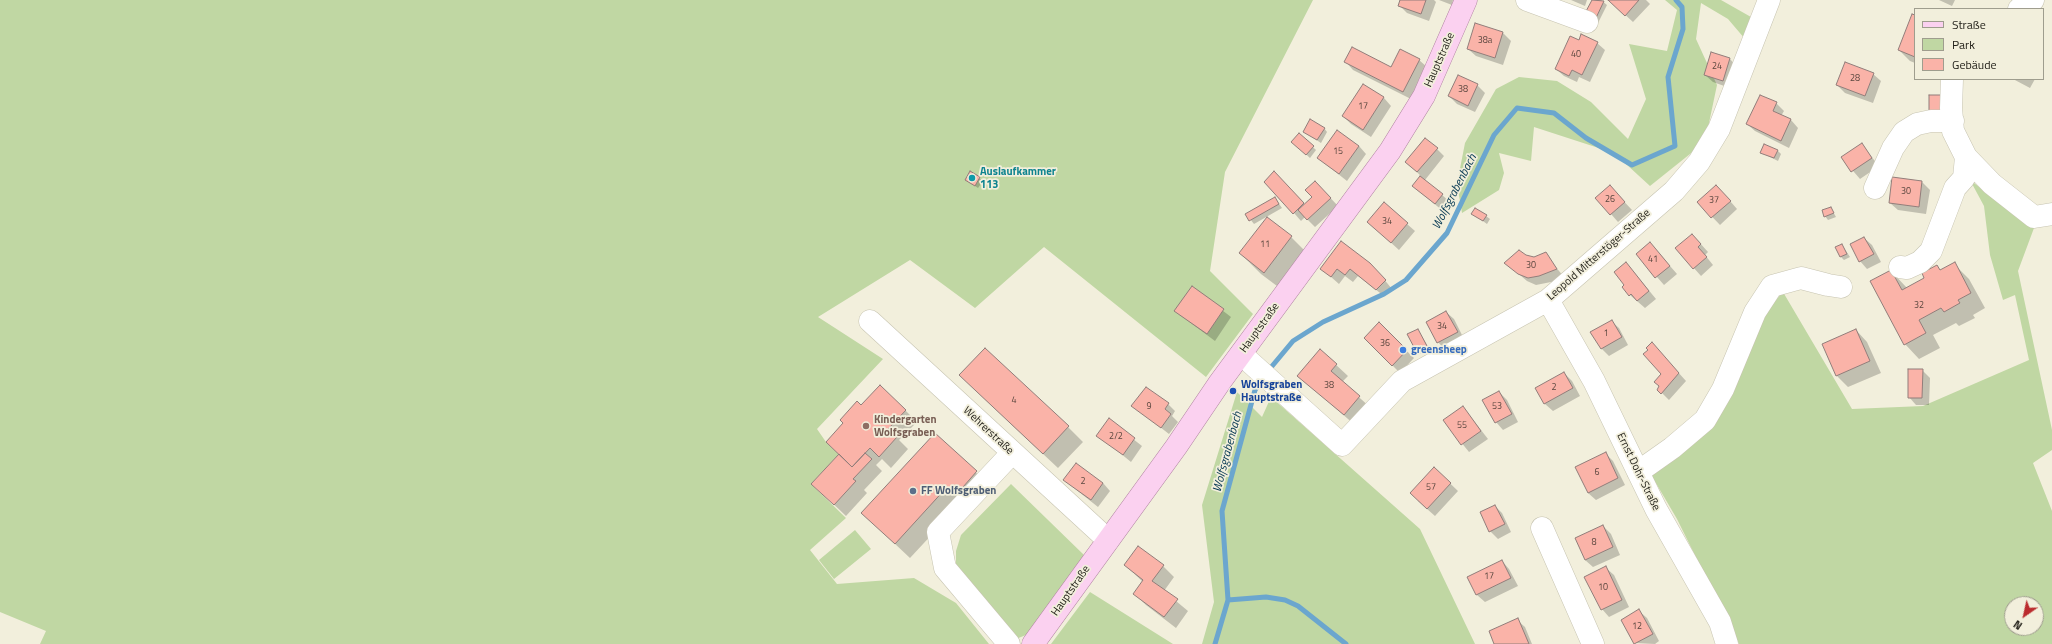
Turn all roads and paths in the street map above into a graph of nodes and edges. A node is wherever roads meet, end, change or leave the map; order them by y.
1 (1466, 0) edge
2 (1527, 0) edge
3 (1769, 0) edge
4 (2033, 0) edge
5 (2021, 8) edge
6 (1587, 22) dead end
7 (1952, 80) edge
8 (1953, 121) junction
9 (1966, 157) junction
10 (1875, 188) dead end
11 (2052, 214) edge
12 (1900, 267) dead end
13 (1841, 287) dead end
14 (1548, 300) junction
15 (870, 320) dead end
16 (1241, 354) junction
17 (1012, 453) junction
18 (1638, 472) junction
19 (1542, 528) dead end
20 (1108, 540) junction
21 (1008, 644) edge
22 (1033, 644) edge
23 (1593, 644) edge
24 (1727, 644) edge

1 - 16 main road, Hauptstraße
2 - 6 street
3 - 14 street, Leopold Mitterstöger-Straße
4 - 5 street
7 - 8 street
8 - 9 street
8 - 10 street
9 - 11 street
9 - 12 street
13 - 18 street
14 - 16 street, Leopold Mitterstöger-Straße
14 - 18 street, Ernst Dohr-Straße
15 - 17 street, Wehrerstraße
16 - 20 main road, Hauptstraße
17 - 20 street, Wehrerstraße
17 - 21 street
18 - 24 street, Ernst Dohr-Straße
19 - 23 street
20 - 22 main road, Hauptstraße

